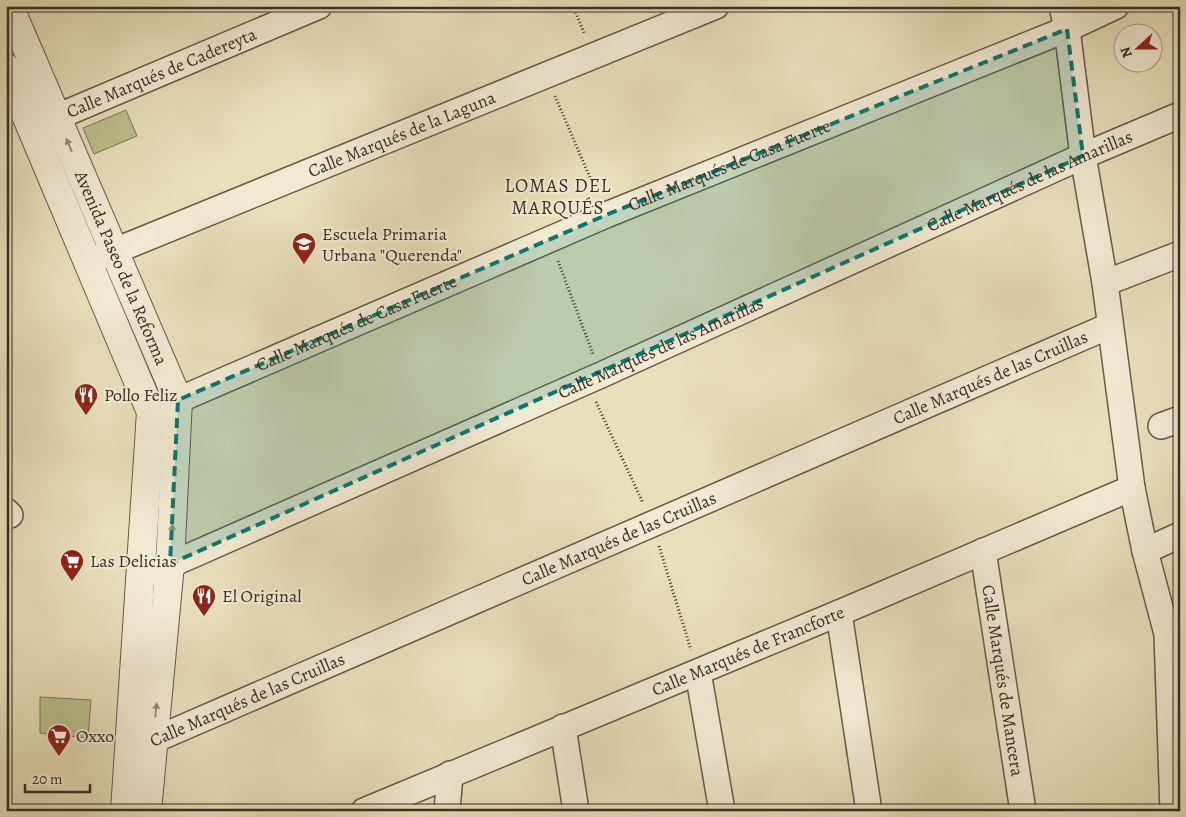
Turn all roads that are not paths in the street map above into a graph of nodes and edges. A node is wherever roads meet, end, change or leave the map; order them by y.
1 (9, 6) edge
2 (319, 6) edge
3 (716, 6) edge
4 (1116, 6) edge
5 (1065, 18) edge
6 (6, 68) edge
7 (1180, 116) edge
8 (58, 117) junction
9 (31, 128) junction
10 (1082, 156) junction
11 (114, 252) junction
12 (1180, 254) edge
13 (88, 262) junction
14 (1105, 283) junction
15 (1109, 326) junction
16 (178, 400) junction
17 (151, 412) junction
18 (1132, 488) junction
19 (1180, 535) edge
20 (983, 551) junction
21 (1145, 551) junction
22 (170, 564) junction
23 (140, 578) junction
24 (839, 613) junction
25 (698, 672) junction
26 (563, 727) junction
27 (153, 740) junction
28 (129, 751) junction
29 (450, 774) junction
30 (125, 811) edge
31 (147, 811) edge
32 (364, 811) edge
33 (447, 811) edge
34 (576, 811) edge
35 (722, 811) edge
36 (870, 811) edge
37 (1023, 811) edge
38 (1173, 811) edge

1 - 8 street, Avenida Paseo de la Reforma
2 - 8 street, Calle Marqués de Cadereyta
3 - 11 street, Calle Marqués de la Laguna
4 - 5 street, Calle Marqués de Casa Fuerte
5 - 10 street
5 - 16 street, Calle Marqués de Casa Fuerte
6 - 9 street, Avenida Paseo de la Reforma
7 - 10 street, Calle Marqués de las Amarillas
8 - 9 street, Calle Marqués de Cadereyta
11 -> 8 street, Avenida Paseo de la Reforma
9 - 13 street, Avenida Paseo de la Reforma
10 - 14 street
10 - 22 street, Calle Marqués de las Amarillas
11 - 13 street, Calle Marqués de la Laguna
11 - 16 street, Avenida Paseo de la Reforma
12 - 14 street
13 - 17 street, Avenida Paseo de la Reforma
14 - 15 street
15 - 18 street
15 - 27 street, Calle Marqués de las Cruillas
16 - 17 street, Calle Marqués de Casa Fuerte
22 -> 16 street, Avenida Paseo de la Reforma
17 - 23 street, Avenida Paseo de la Reforma
18 - 20 street, Calle Marqués de Francforte
18 - 21 street
19 - 21 street
20 - 24 street, Calle Marqués de Francforte
20 - 37 street, Calle Marqués de Mancera
21 - 38 street
22 - 23 street, Calle Marqués de las Amarillas
27 -> 22 street, Avenida Paseo de la Reforma
23 - 28 street, Avenida Paseo de la Reforma
24 - 25 street, Calle Marqués de Francforte
24 - 36 street
25 - 26 street, Calle Marqués de Francforte
25 - 35 street
26 - 29 street, Calle Marqués de Francforte
26 - 34 street
27 - 28 street, Calle Marqués de las Cruillas
27 - 31 street, Avenida Paseo de la Reforma
28 - 30 street, Avenida Paseo de la Reforma
29 - 32 street, Calle Marqués de Francforte
29 - 33 street

